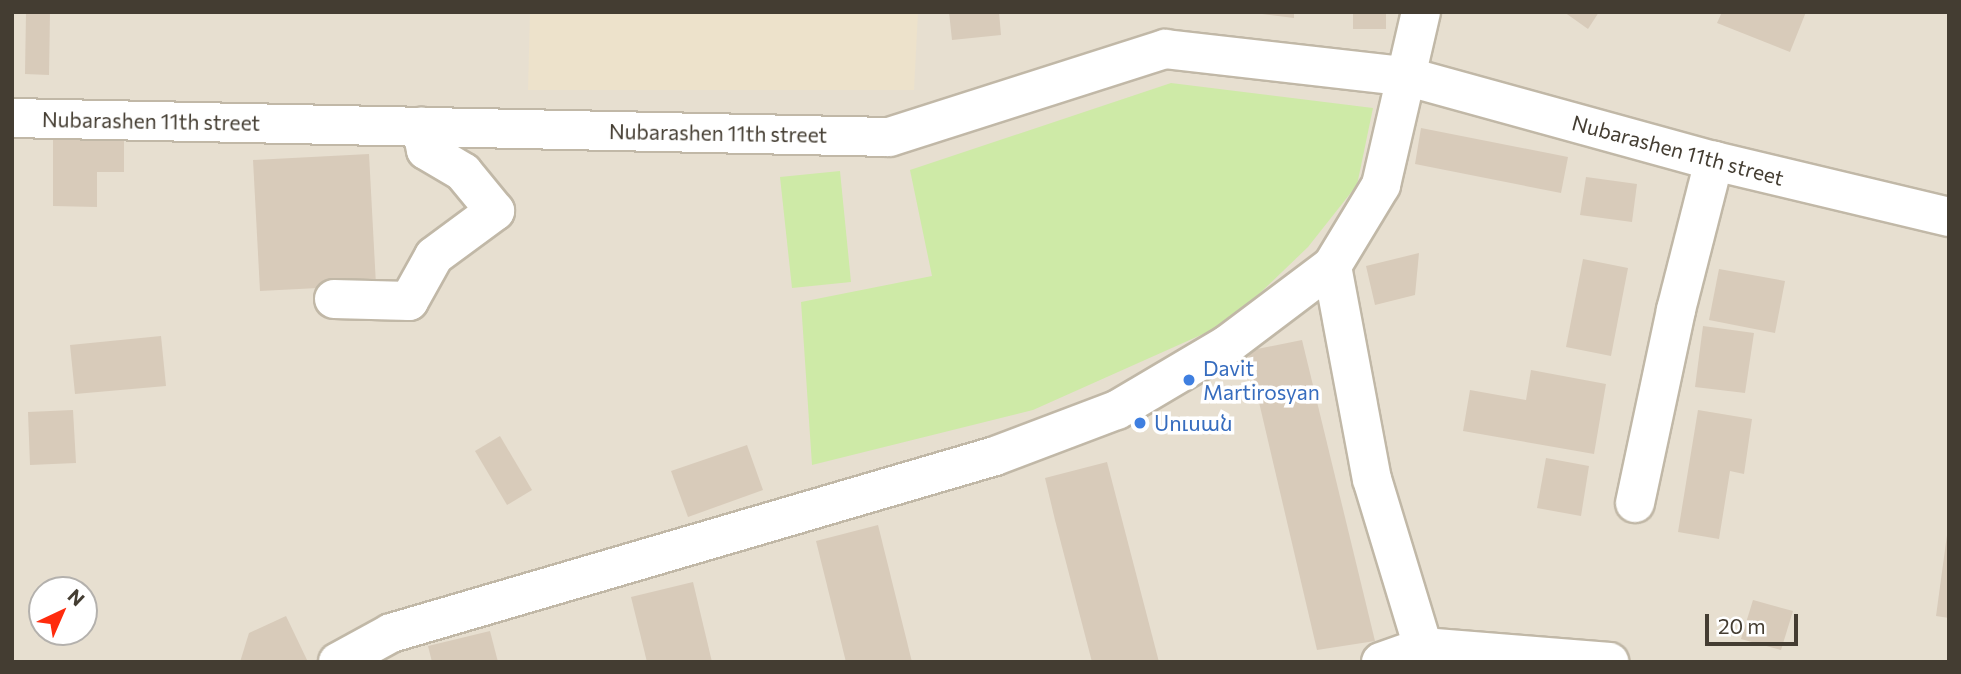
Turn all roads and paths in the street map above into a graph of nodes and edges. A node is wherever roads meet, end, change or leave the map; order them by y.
1 (1421, 12) edge
2 (1409, 77) junction
3 (12, 118) edge
4 (421, 127) junction
5 (1714, 161) junction
6 (1949, 217) edge
7 (1332, 266) junction
8 (334, 299) dead end
9 (1635, 503) dead end
10 (395, 647) edge
11 (1423, 647) junction
12 (338, 662) edge
13 (1381, 662) edge
14 (1609, 662) edge

1 - 2 street
2 - 4 street, Nubarashen 11th street
2 - 5 street, Nubarashen 11th street
2 - 7 street
3 - 4 street, Nubarashen 11th street
4 - 8 street
5 - 6 street, Nubarashen 11th street
5 - 9 street
7 - 10 street
7 - 11 street
10 - 12 street
11 - 13 street
11 - 14 street

